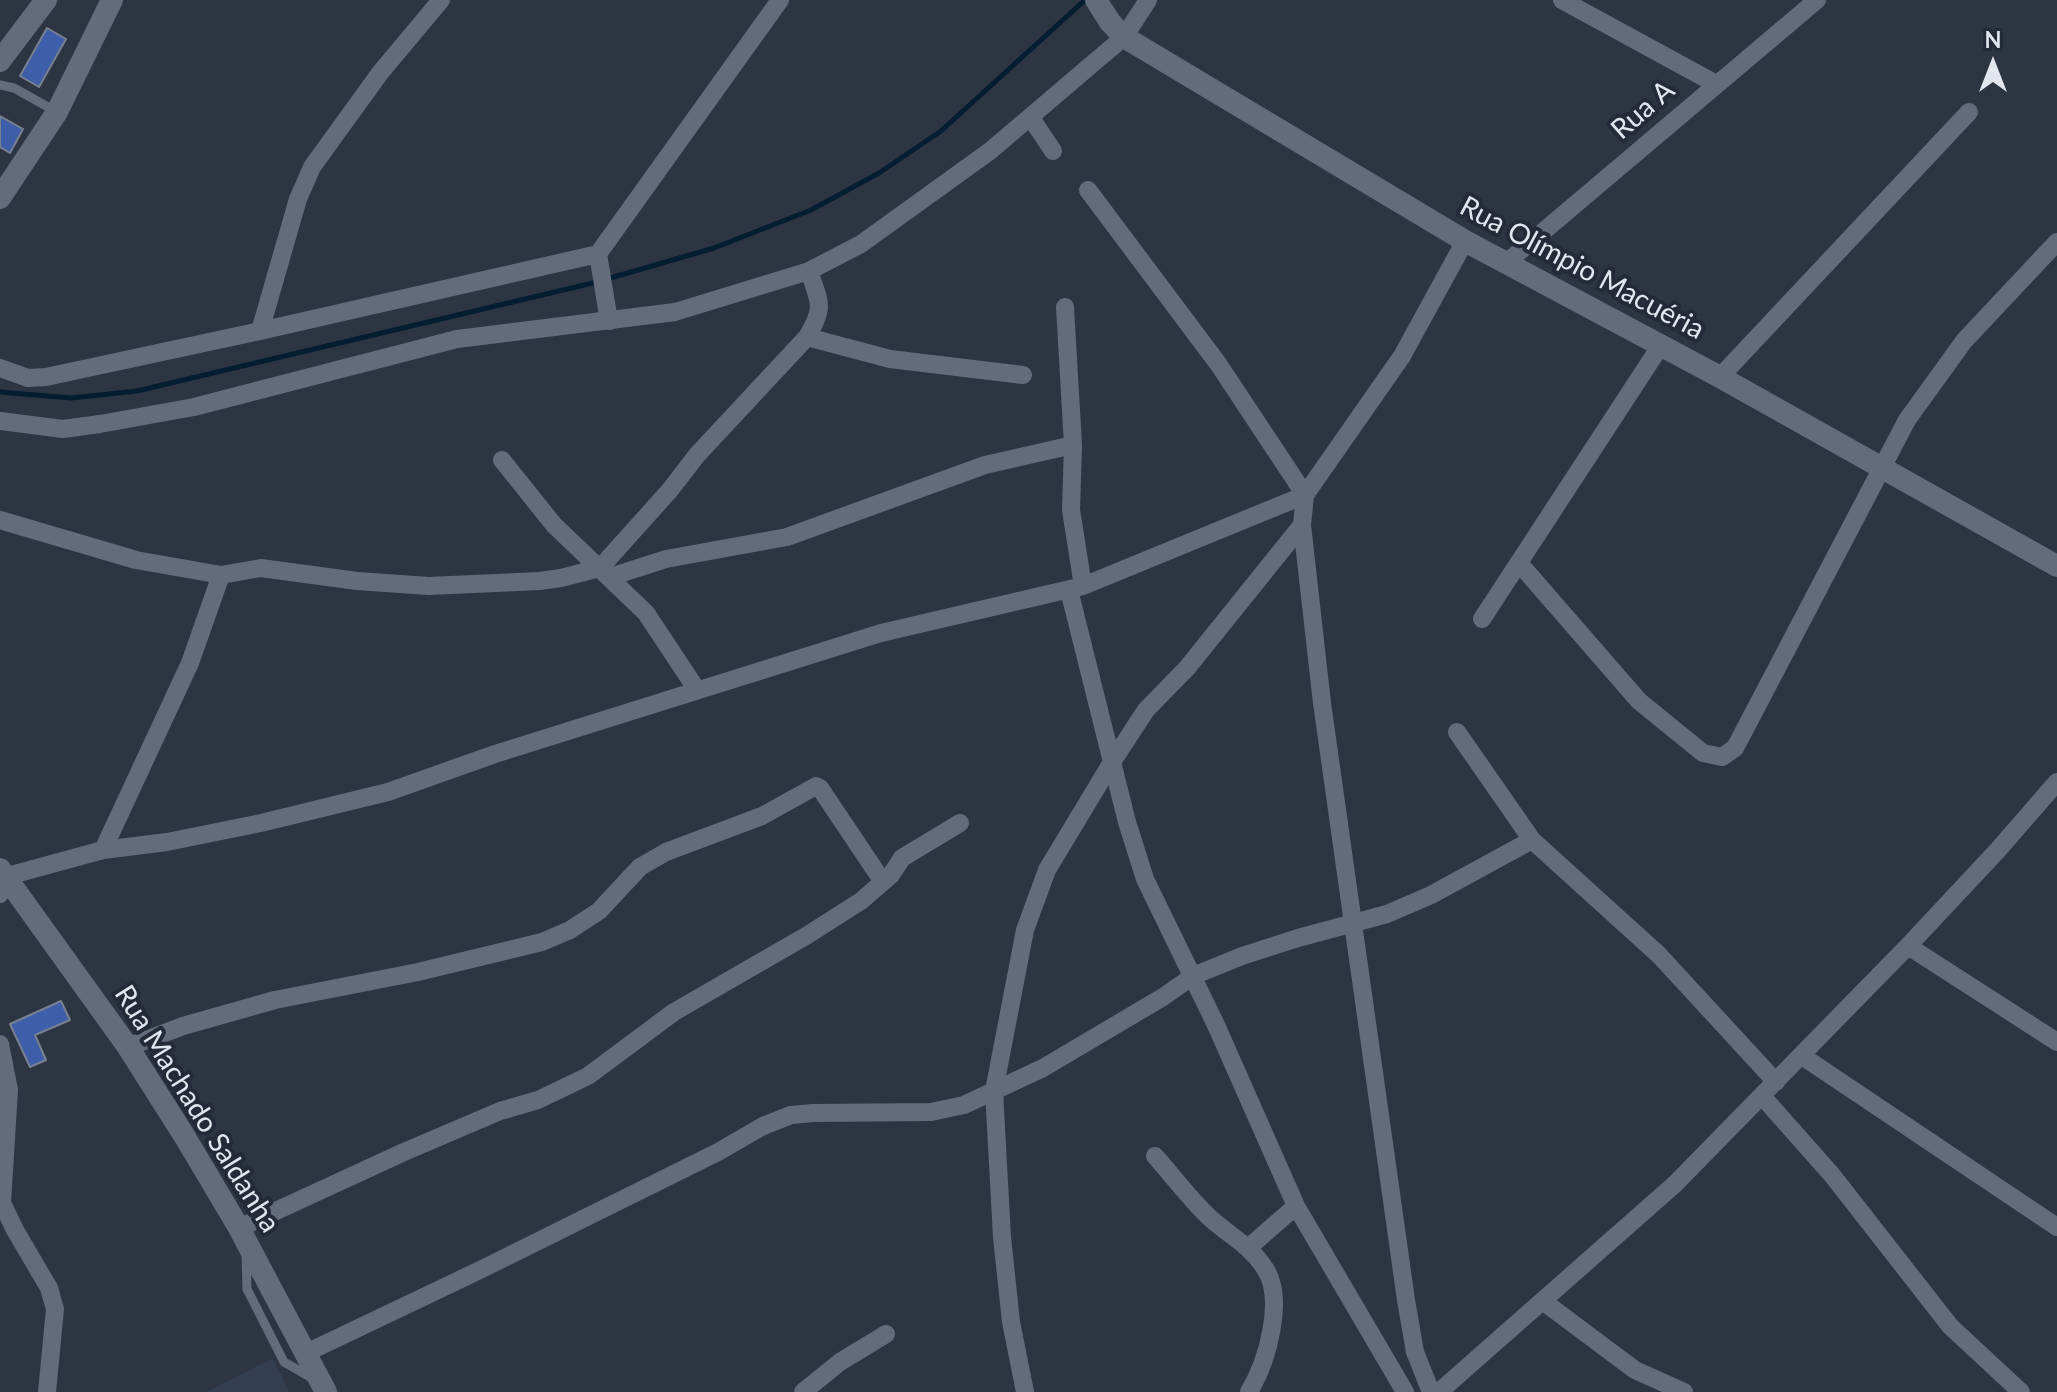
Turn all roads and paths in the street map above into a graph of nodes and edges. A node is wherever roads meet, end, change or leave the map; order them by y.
1 (46, 0) edge
2 (112, 0) edge
3 (441, 0) edge
4 (780, 0) edge
5 (1096, 0) edge
6 (1148, 0) edge
7 (1562, 0) edge
8 (1817, 0) edge
9 (1117, 29) junction
10 (0, 61) edge
11 (1716, 84) junction
12 (0, 85) edge
13 (57, 112) junction
14 (1969, 112) dead end
15 (1031, 118) junction
16 (1053, 151) dead end
17 (1088, 190) dead end
18 (2, 191) edge
19 (1465, 241) junction
20 (2057, 242) edge
21 (598, 254) junction
22 (1506, 263) junction
23 (809, 271) junction
24 (1065, 307) dead end
25 (609, 321) junction
26 (260, 331) junction
27 (807, 337) junction
28 (1661, 345) junction
29 (0, 368) edge
30 (1023, 375) dead end
31 (1720, 377) junction
32 (0, 421) edge
33 (1073, 445) junction
34 (502, 460) dead end
35 (1883, 468) junction
36 (1305, 495) junction
37 (0, 520) edge
38 (1302, 525) junction
39 (1519, 563) junction
40 (2057, 566) edge
41 (605, 572) junction
42 (221, 575) junction
43 (1076, 588) junction
44 (1482, 619) dead end
45 (697, 690) junction
46 (1457, 732) dead end
47 (1112, 762) junction
48 (2057, 782) edge
49 (960, 823) dead end
50 (1532, 840) junction
51 (103, 850) junction
52 (1, 880) edge
53 (883, 882) junction
54 (1353, 923) junction
55 (1908, 946) junction
56 (1193, 976) junction
57 (2057, 1042) edge
58 (128, 1047) junction
59 (1, 1056) edge
60 (1802, 1056) junction
61 (1776, 1082) junction
62 (994, 1091) junction
63 (1762, 1096) junction
64 (1155, 1156) dead end
65 (1, 1203) edge
66 (1296, 1206) junction
67 (2057, 1227) edge
68 (242, 1235) junction
69 (1248, 1248) junction
70 (1544, 1302) junction
71 (886, 1334) dead end
72 (306, 1353) junction
73 (322, 1389) edge
74 (47, 1392) edge
75 (803, 1392) edge
76 (1025, 1392) edge
77 (1249, 1392) edge
78 (1405, 1392) edge
79 (1431, 1392) edge
80 (1439, 1392) edge
81 (1684, 1392) edge
82 (2021, 1392) edge

1 - 10 street
2 - 13 street
3 - 26 street
4 - 21 street
5 - 9 street, Rua Olímpio Macuéria
6 - 9 street
7 - 11 street
8 - 11 street, Rua A
9 - 15 street
9 - 19 street, Rua Olímpio Macuéria
11 - 22 street, Rua A
12 - 13 lane
13 - 18 street
14 - 31 street
15 - 16 street
15 - 23 street
17 - 36 street
19 - 22 street, Rua Olímpio Macuéria
19 - 36 street
20 - 35 street
21 - 25 street
21 - 26 street
22 - 28 street, Rua Olímpio Macuéria
23 - 25 street
23 - 27 street
24 - 33 street
25 - 32 street
26 - 29 street
27 - 30 street
27 - 41 street
28 - 31 street, Rua Olímpio Macuéria
28 - 39 street
31 - 35 street, Rua Olímpio Macuéria
33 - 41 street
33 - 43 street
34 - 41 street
35 - 39 street
35 - 40 street, Rua Olímpio Macuéria
36 - 38 street
36 - 43 street
37 - 42 street
38 - 47 street
38 - 54 street
39 - 44 street
41 - 42 street
41 - 45 street
42 - 51 street
43 - 45 street
43 - 47 street
45 - 51 street
46 - 50 street
47 - 56 street
47 - 62 street
48 - 55 street
49 - 53 street
50 - 54 street
50 - 61 street
51 - 52 street
52 - 58 street, Rua Machado Saldanha
53 - 58 street
53 - 68 street
54 - 56 street
54 - 79 street
55 - 57 street
55 - 60 street
56 - 62 street
56 - 66 street
58 - 68 street, Rua Machado Saldanha
59 - 65 street
60 - 61 street
60 - 67 street
61 - 63 street
62 - 72 street
62 - 76 street
63 - 70 street
63 - 82 street
64 - 69 street
65 - 74 street
66 - 69 street
66 - 78 street
68 - 72 street, Rua Machado Saldanha
68 - 73 lane
69 - 77 street
70 - 80 street
70 - 81 street
71 - 75 street
72 - 73 street, Rua Machado Saldanha

